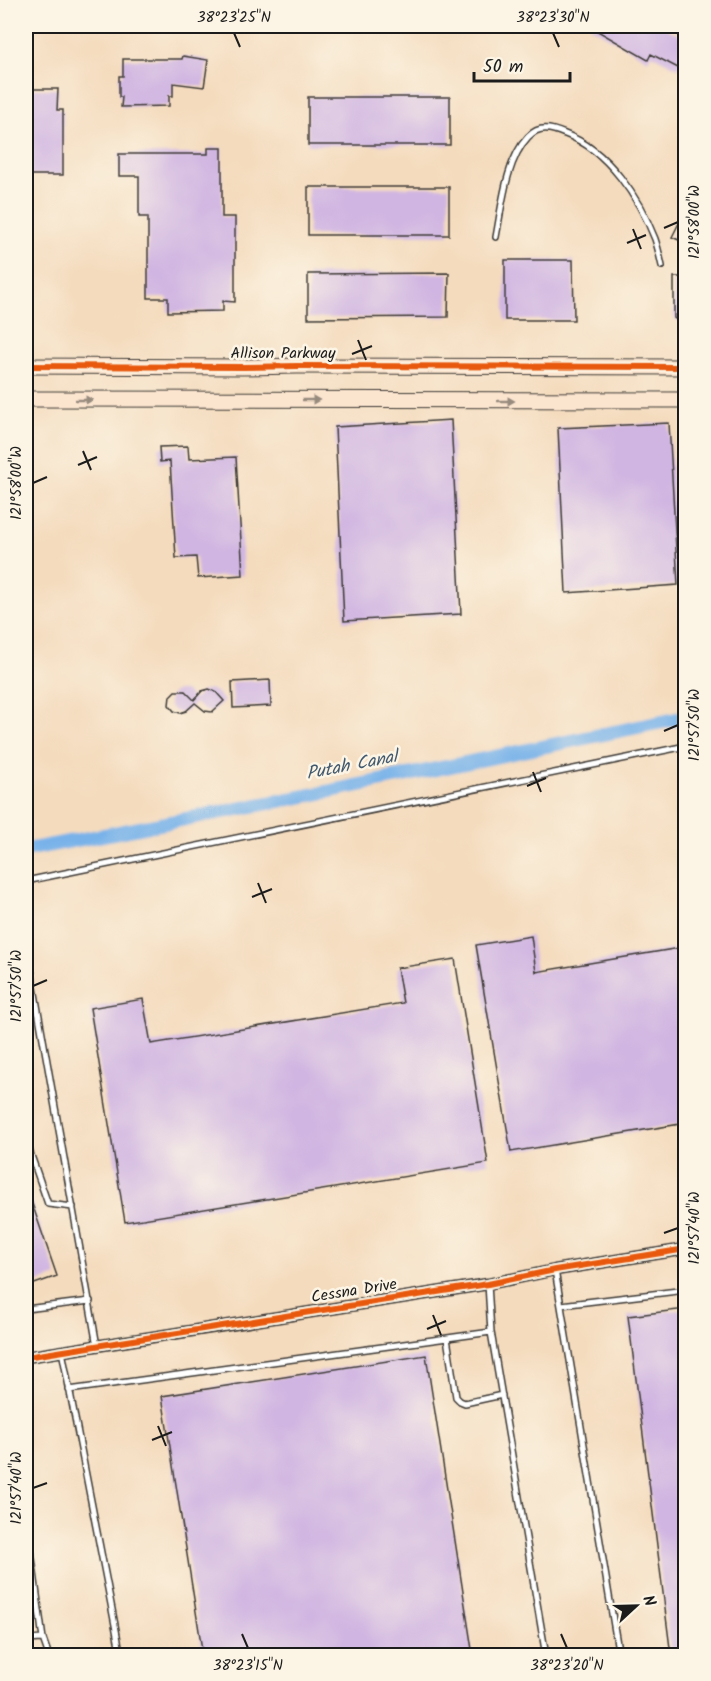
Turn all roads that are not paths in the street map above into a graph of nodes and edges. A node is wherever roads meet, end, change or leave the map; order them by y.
1 (496, 237) dead end
2 (662, 266) dead end
3 (26, 366) edge
4 (686, 367) edge
5 (26, 399) edge
6 (686, 400) edge
7 (686, 746) edge
8 (26, 881) edge
9 (26, 966) edge
10 (26, 1141) edge
11 (73, 1207) junction
12 (686, 1250) edge
13 (555, 1270) junction
14 (488, 1284) junction
15 (686, 1290) edge
16 (90, 1301) junction
17 (561, 1305) junction
18 (26, 1309) edge
19 (491, 1332) junction
20 (447, 1338) junction
21 (97, 1346) junction
22 (62, 1351) junction
23 (26, 1357) edge
24 (69, 1390) junction
25 (502, 1395) junction
26 (26, 1514) edge
27 (43, 1639) junction
28 (26, 1640) edge
29 (50, 1656) edge
30 (121, 1656) edge
31 (546, 1656) edge
32 (619, 1656) edge

1 - 2 lane
3 - 4 street, Allison Parkway
5 -> 6 street
7 - 8 lane
9 - 11 lane
10 - 11 lane
11 - 16 lane
12 - 13 street, Cessna Drive
13 - 14 street, Cessna Drive
13 - 17 lane
14 - 19 lane
14 - 21 street, Cessna Drive
15 - 17 lane
16 - 18 lane
16 - 21 lane
17 - 32 lane
19 - 20 lane
19 - 25 lane
20 - 24 lane
20 - 25 lane
21 - 22 street, Cessna Drive
22 - 23 street, Cessna Drive
22 - 24 lane
24 - 30 lane
25 - 31 lane
26 - 27 lane
27 - 28 lane
27 - 29 lane

